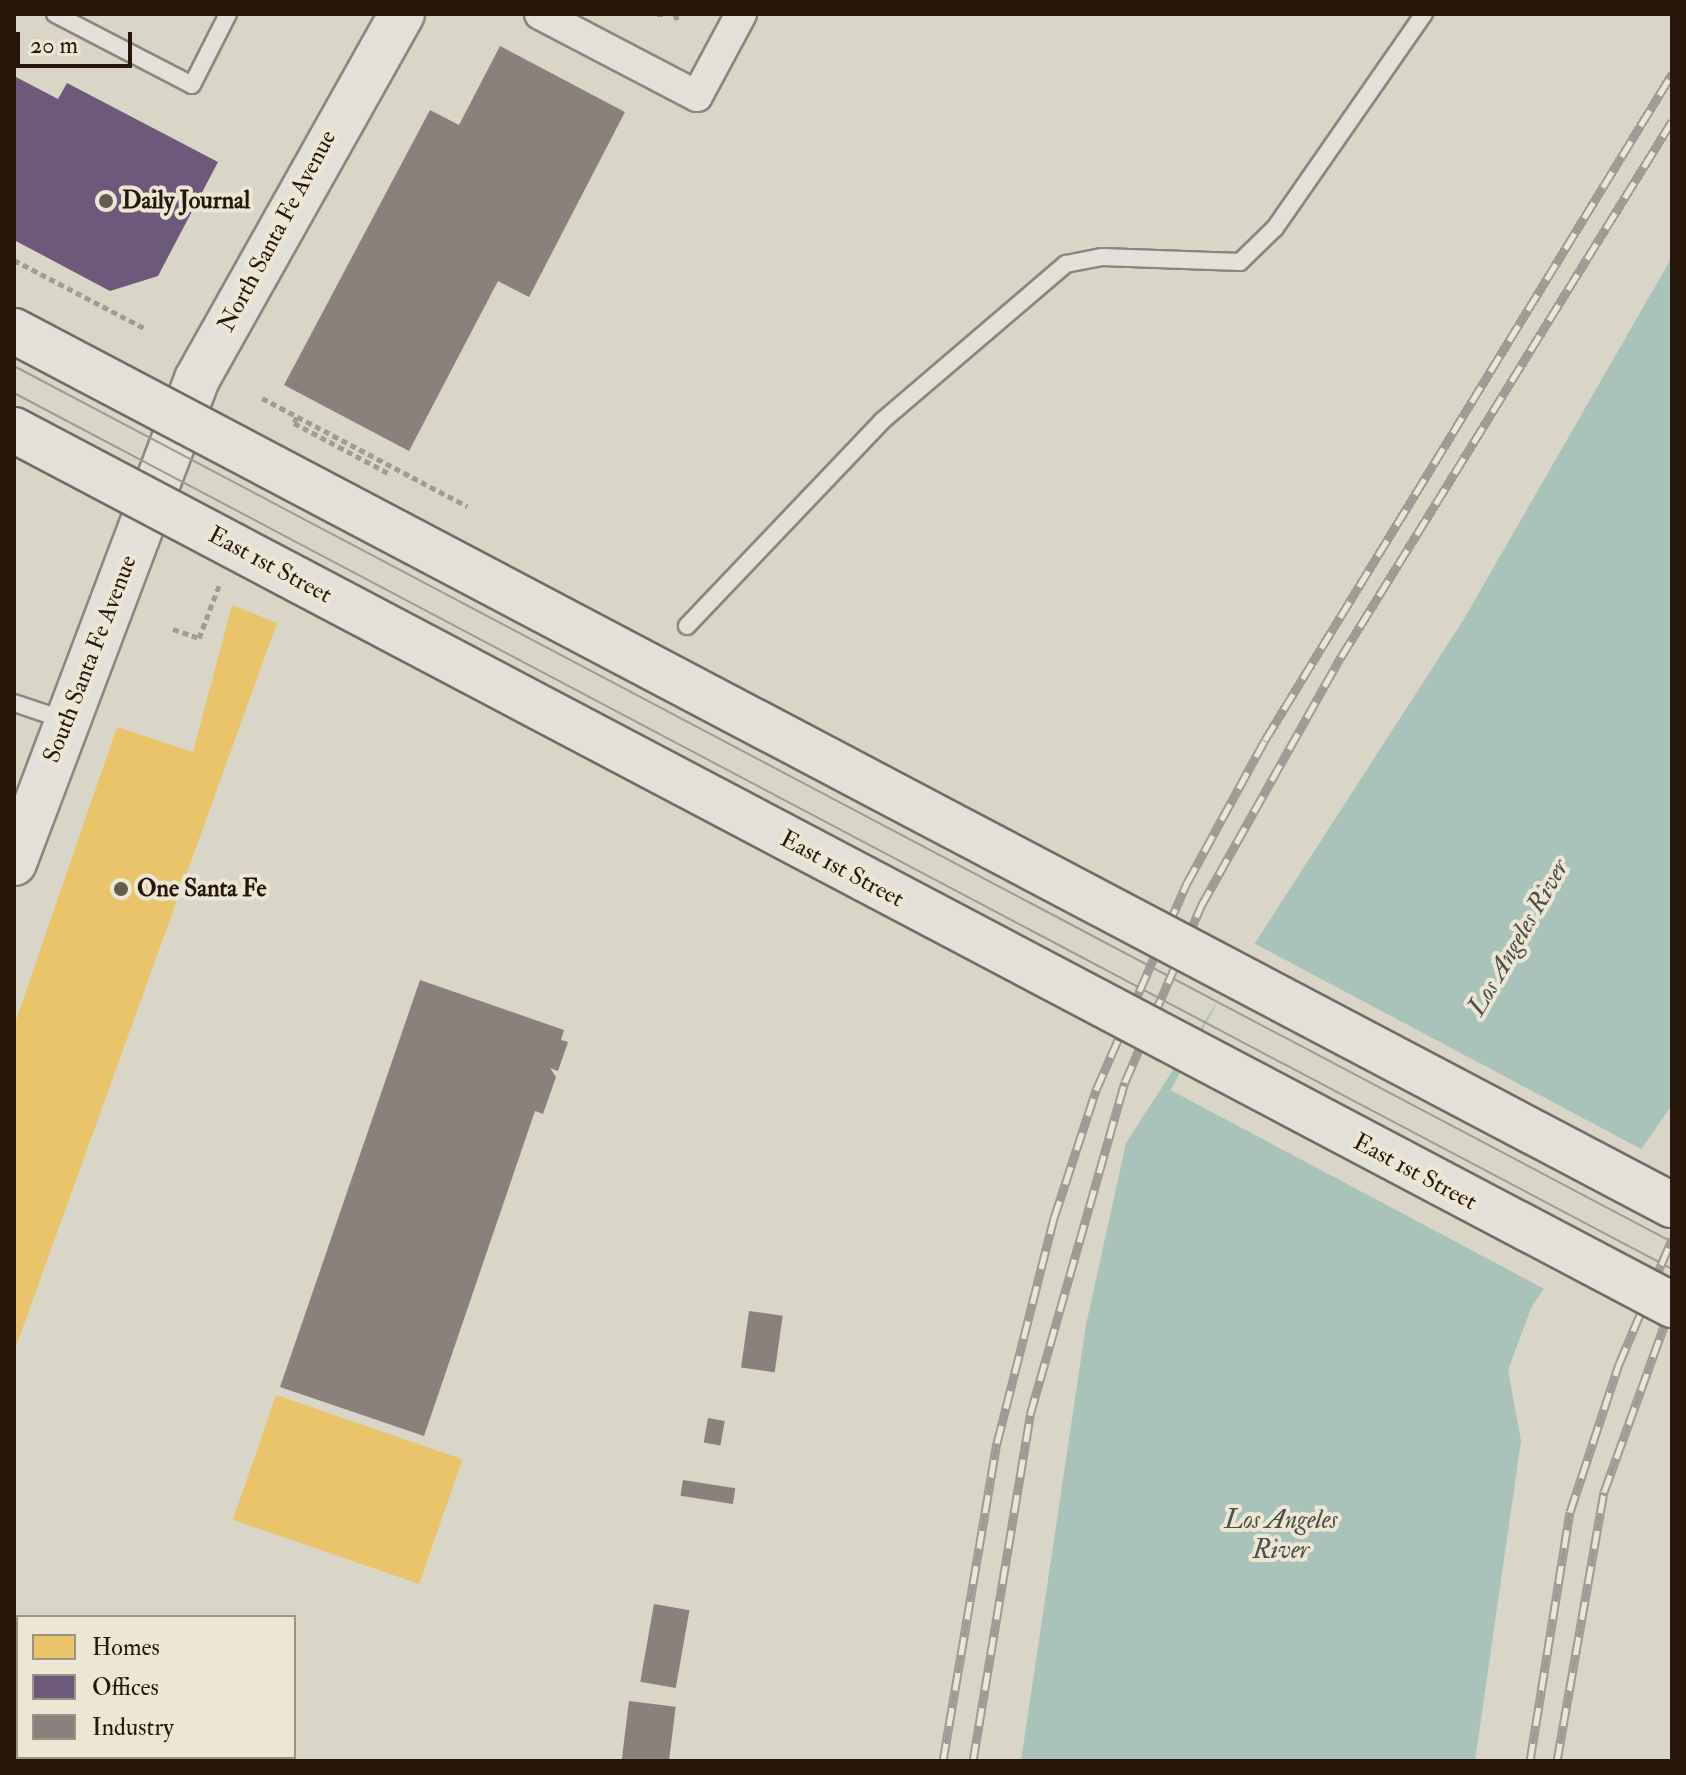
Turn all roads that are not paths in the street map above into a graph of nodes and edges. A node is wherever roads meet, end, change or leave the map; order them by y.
1 (55, 14) edge
2 (228, 14) edge
3 (402, 14) edge
4 (540, 14) edge
5 (741, 14) edge
6 (1424, 14) edge
7 (14, 331) edge
8 (14, 430) edge
9 (167, 456) joint
10 (687, 626) dead end
11 (14, 703) edge
12 (65, 720) junction
13 (14, 863) edge
14 (1672, 1205) edge
15 (1672, 1305) edge

1 - 2 lane
3 - 9 main road, North Santa Fe Avenue
4 - 5 street
6 - 10 lane
7 - 14 main road, bridge
8 - 15 main road, East 1st Street, bridge
9 - 12 main road, South Santa Fe Avenue
11 - 12 lane
12 - 13 main road, South Santa Fe Avenue

